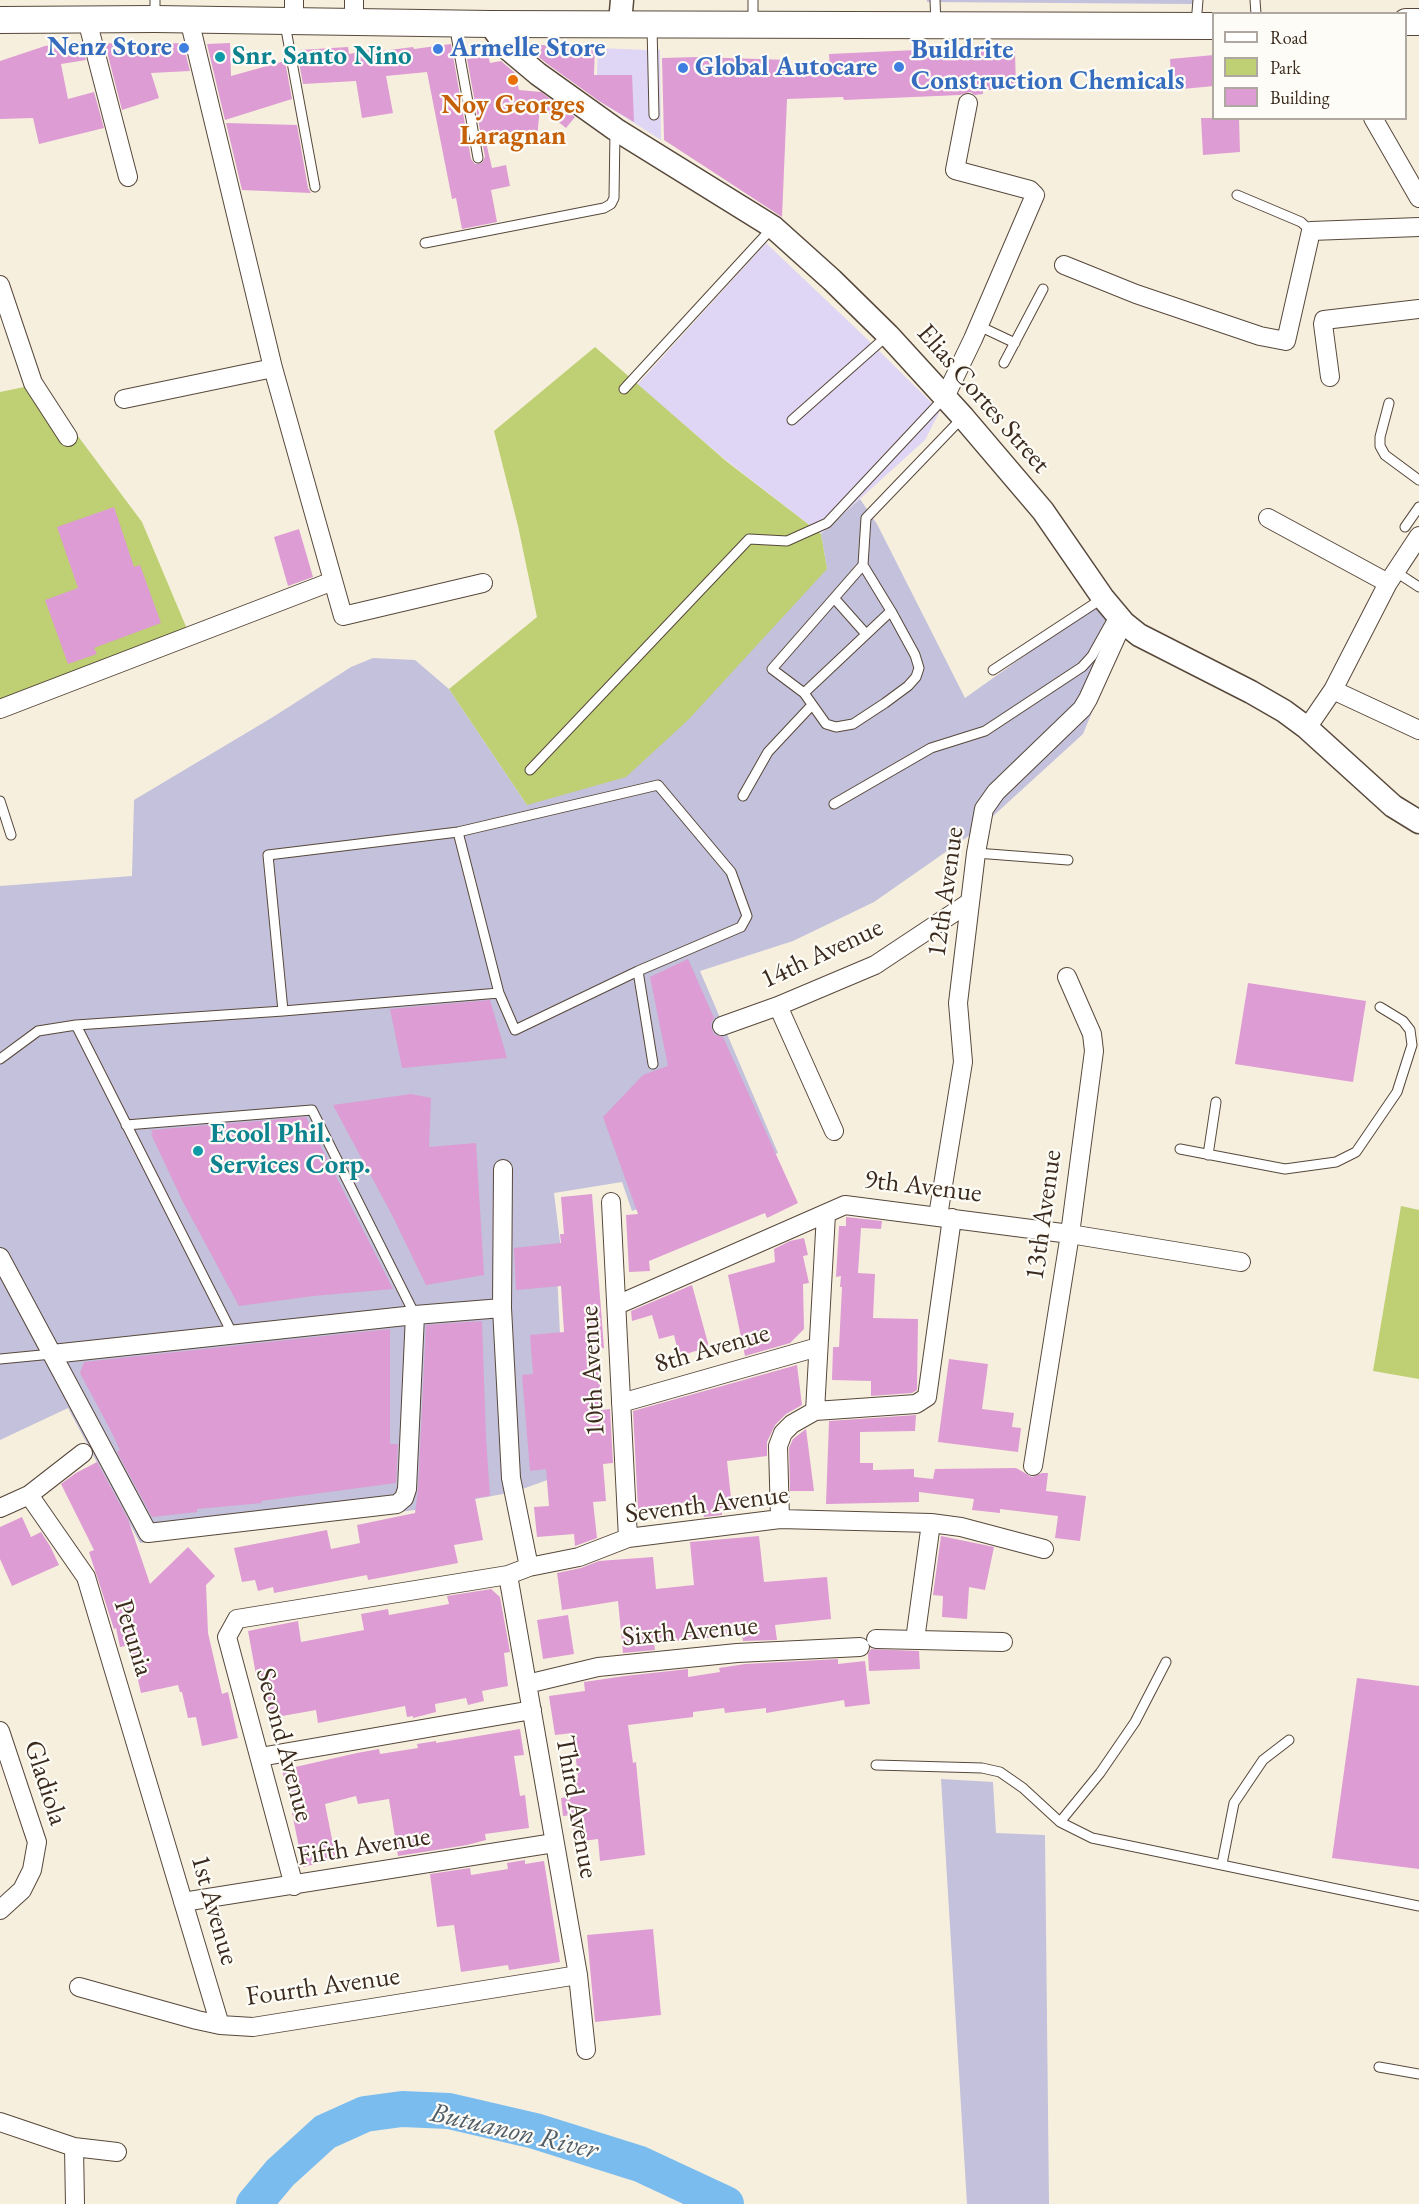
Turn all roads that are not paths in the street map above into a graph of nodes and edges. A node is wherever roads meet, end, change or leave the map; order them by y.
1 (934, 0) edge
2 (1198, 0) edge
3 (155, 9) edge
4 (354, 10) edge
5 (621, 11) edge
6 (753, 12) edge
7 (291, 14) edge
8 (0, 20) edge
9 (87, 20) junction
10 (189, 20) junction
11 (453, 22) junction
12 (652, 23) junction
13 (490, 24) junction
14 (936, 26) junction
15 (1205, 26) edge
16 (968, 103) dead end
17 (654, 115) dead end
18 (1375, 120) edge
19 (615, 129) junction
20 (478, 158) dead end
21 (128, 177) dead end
22 (315, 187) dead end
23 (1237, 195) dead end
24 (1419, 198) edge
25 (773, 227) junction
26 (1419, 227) edge
27 (1311, 231) junction
28 (424, 243) dead end
29 (1064, 265) dead end
30 (0, 285) edge
31 (1043, 289) dead end
32 (1419, 309) edge
33 (979, 326) junction
34 (888, 335) junction
35 (1015, 343) junction
36 (1004, 363) dead end
37 (273, 368) junction
38 (1330, 377) dead end
39 (624, 389) dead end
40 (945, 397) junction
41 (124, 399) dead end
42 (1389, 403) dead end
43 (963, 417) junction
44 (792, 420) dead end
45 (68, 437) dead end
46 (1419, 480) edge
47 (1419, 507) edge
48 (1268, 518) dead end
49 (1412, 532) edge
50 (863, 565) junction
51 (1392, 577) junction
52 (333, 581) junction
53 (483, 583) dead end
54 (1419, 586) edge
55 (834, 598) junction
56 (891, 611) junction
57 (1114, 612) junction
58 (866, 634) junction
59 (993, 670) dead end
60 (1333, 690) junction
61 (804, 693) junction
62 (812, 705) junction
63 (0, 709) edge
64 (1307, 728) junction
65 (1419, 730) edge
66 (530, 770) dead end
67 (743, 796) dead end
68 (0, 801) edge
69 (834, 804) dead end
70 (1419, 822) edge
71 (458, 832) junction
72 (11, 836) dead end
73 (976, 853) junction
74 (1068, 860) dead end
75 (970, 902) junction
76 (638, 971) junction
77 (1067, 977) dead end
78 (499, 993) junction
79 (778, 1006) junction
80 (1380, 1007) dead end
81 (283, 1011) junction
82 (76, 1025) junction
83 (722, 1026) dead end
84 (1415, 1046) edge
85 (0, 1059) edge
86 (653, 1064) dead end
87 (1216, 1102) dead end
88 (126, 1125) junction
89 (834, 1131) dead end
90 (1180, 1149) dead end
91 (1208, 1155) junction
92 (503, 1169) dead end
93 (611, 1202) dead end
94 (826, 1214) junction
95 (945, 1217) junction
96 (1070, 1234) junction
97 (0, 1257) edge
98 (1241, 1262) dead end
99 (617, 1305) junction
100 (502, 1308) junction
101 (416, 1315) junction
102 (233, 1335) junction
103 (818, 1347) junction
104 (52, 1354) junction
105 (0, 1359) edge
106 (621, 1403) junction
107 (815, 1411) junction
108 (83, 1453) dead end
109 (1034, 1466) dead end
110 (29, 1495) junction
111 (0, 1508) edge
112 (780, 1519) junction
113 (931, 1523) junction
114 (628, 1538) junction
115 (1044, 1550) dead end
116 (529, 1567) junction
117 (508, 1575) junction
118 (237, 1619) joint
119 (915, 1640) junction
120 (1003, 1642) dead end
121 (1166, 1662) dead end
122 (526, 1684) junction
123 (532, 1710) junction
124 (0, 1731) edge
125 (1289, 1740) dead end
126 (260, 1757) junction
127 (876, 1765) dead end
128 (158, 1810) joint
129 (1060, 1822) junction
130 (554, 1844) junction
131 (1222, 1864) junction
132 (294, 1886) junction
133 (183, 1902) junction
134 (1419, 1906) edge
135 (0, 1910) edge
136 (578, 1975) junction
137 (79, 1987) dead end
138 (220, 2025) junction
139 (585, 2050) dead end
140 (1378, 2067) dead end
141 (1419, 2074) edge
142 (0, 2121) edge
143 (74, 2147) junction
144 (117, 2152) dead end
145 (75, 2204) edge

1 - 14 lane
2 - 15 lane
3 - 9 main road
3 - 10 main road
4 - 7 main road
4 - 11 main road
5 - 12 main road
5 - 13 main road
6 - 12 main road
6 - 14 main road
7 - 10 main road
7 - 22 lane
8 - 9 main road
9 - 21 street
10 - 37 street
11 - 13 main road
11 - 20 lane
12 - 17 lane
13 - 19 street, Elias Cortes Street
14 - 15 main road
16 - 33 street
18 - 24 street
19 - 25 street, Elias Cortes Street
19 - 28 lane
23 - 27 lane
25 - 34 street, Elias Cortes Street
25 - 39 lane
26 - 27 street
27 - 29 street
30 - 45 street
31 - 35 lane
32 - 38 street
33 - 35 lane
33 - 40 street
34 - 40 street, Elias Cortes Street
34 - 44 lane
35 - 36 lane
37 - 41 street
37 - 52 street
40 - 43 street, Elias Cortes Street
40 - 66 lane
42 - 46 lane
43 - 50 lane
43 - 57 street, Elias Cortes Street
47 - 49 lane
48 - 51 street
49 - 51 street
50 - 55 lane
50 - 56 lane
51 - 54 lane
51 - 60 street
52 - 53 street
52 - 63 street
55 - 58 lane
55 - 61 lane
56 - 58 lane
56 - 62 lane
57 - 59 lane
57 - 64 street, Elias Cortes Street
57 - 69 lane
57 - 73 street, 12th Avenue
58 - 61 lane
60 - 64 street
60 - 65 street
61 - 62 lane
62 - 67 lane
64 - 70 street, Elias Cortes Street
68 - 72 lane
71 - 76 lane
71 - 78 lane
71 - 81 lane
73 - 74 lane
73 - 75 street, 12th Avenue
75 - 79 street, 14th Avenue
75 - 95 street, 12th Avenue
76 - 78 lane
76 - 86 lane
77 - 96 street, 13th Avenue
78 - 81 lane
79 - 83 street, 14th Avenue
79 - 89 street
80 - 84 lane
81 - 82 lane
82 - 85 lane
82 - 88 lane
84 - 91 lane
87 - 91 lane
88 - 101 lane
88 - 102 lane
90 - 91 lane
92 - 100 street
93 - 99 street, 10th Avenue
94 - 95 street, 9th Avenue
94 - 99 street, 9th Avenue
94 - 103 street
95 - 96 street, 9th Avenue
95 - 107 street, 12th Avenue
96 - 98 street, 9th Avenue
96 - 109 street, 13th Avenue
97 - 104 street
99 - 106 street, 10th Avenue
100 - 101 street
100 - 116 street
101 - 102 street
101 - 104 street
102 - 104 street
103 - 106 street, 8th Avenue
103 - 107 street
104 - 105 lane
106 - 114 street, 10th Avenue
107 - 112 street, 12th Avenue
108 - 110 street
110 - 111 street
110 - 128 street, Petunia
112 - 113 street, Seventh Avenue
112 - 114 street, Seventh Avenue
113 - 115 street, Seventh Avenue
113 - 119 street
114 - 116 street, Seventh Avenue
116 - 117 street, Seventh Avenue
117 - 118 street, Seventh Avenue
117 - 122 street, Third Avenue
118 - 126 street, Second Avenue
119 - 120 street, Sixth Avenue
119 - 122 street, Sixth Avenue
121 - 129 lane
122 - 123 street, Third Avenue
123 - 126 street
123 - 130 street, Third Avenue
124 - 135 street, Gladiola
125 - 131 lane
126 - 132 street, Second Avenue
127 - 129 lane
128 - 133 street, 1st Avenue
129 - 131 lane
130 - 132 street, Fifth Avenue
130 - 136 street, Third Avenue
131 - 134 lane
132 - 133 street, Fifth Avenue
133 - 138 street, 1st Avenue
136 - 138 street, Fourth Avenue
136 - 139 street, Third Avenue
137 - 138 street, Fourth Avenue
140 - 141 lane
142 - 143 street
143 - 144 street
143 - 145 street

